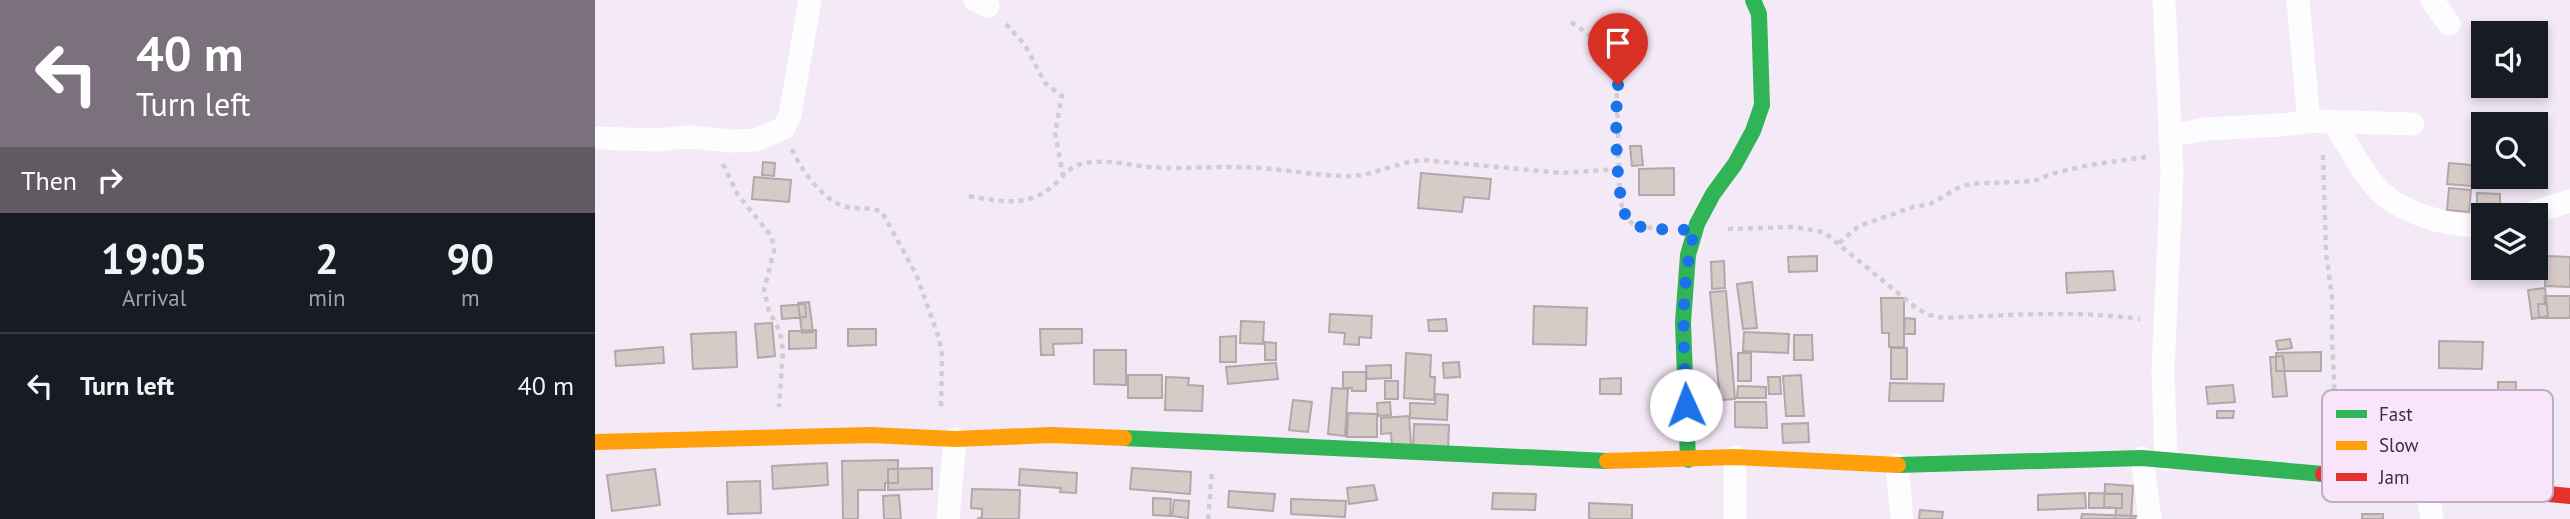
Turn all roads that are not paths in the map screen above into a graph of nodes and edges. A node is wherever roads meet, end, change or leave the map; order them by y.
1 (810, 0) edge
2 (1753, 0) edge
3 (2164, 0) edge
4 (2298, 0) edge
5 (2433, 0) edge
6 (2449, 24) dead end
7 (2321, 122) junction
8 (2413, 124) dead end
9 (595, 138) edge
10 (2171, 143) junction
11 (2570, 201) edge
12 (2548, 208) edge
13 (2471, 224) edge
14 (947, 439) junction
15 (595, 442) edge
16 (1735, 457) junction
17 (2142, 458) junction
18 (2167, 459) junction
19 (1688, 460) junction
20 (1897, 465) junction
21 (2322, 473) edge
22 (948, 519) edge
23 (1735, 519) edge
24 (1902, 519) edge
25 (2150, 519) edge

1 - 9 street
2 - 19 street
3 - 10 street
4 - 7 street
5 - 6 street
7 - 8 street
7 - 10 street
7 - 13 street
10 - 18 street
11 - 12 street
14 - 15 street
14 - 19 street
14 - 22 street
16 - 19 street
16 - 20 street
16 - 23 street
17 - 18 street
17 - 20 street
17 - 25 street
18 - 21 street
20 - 24 street

